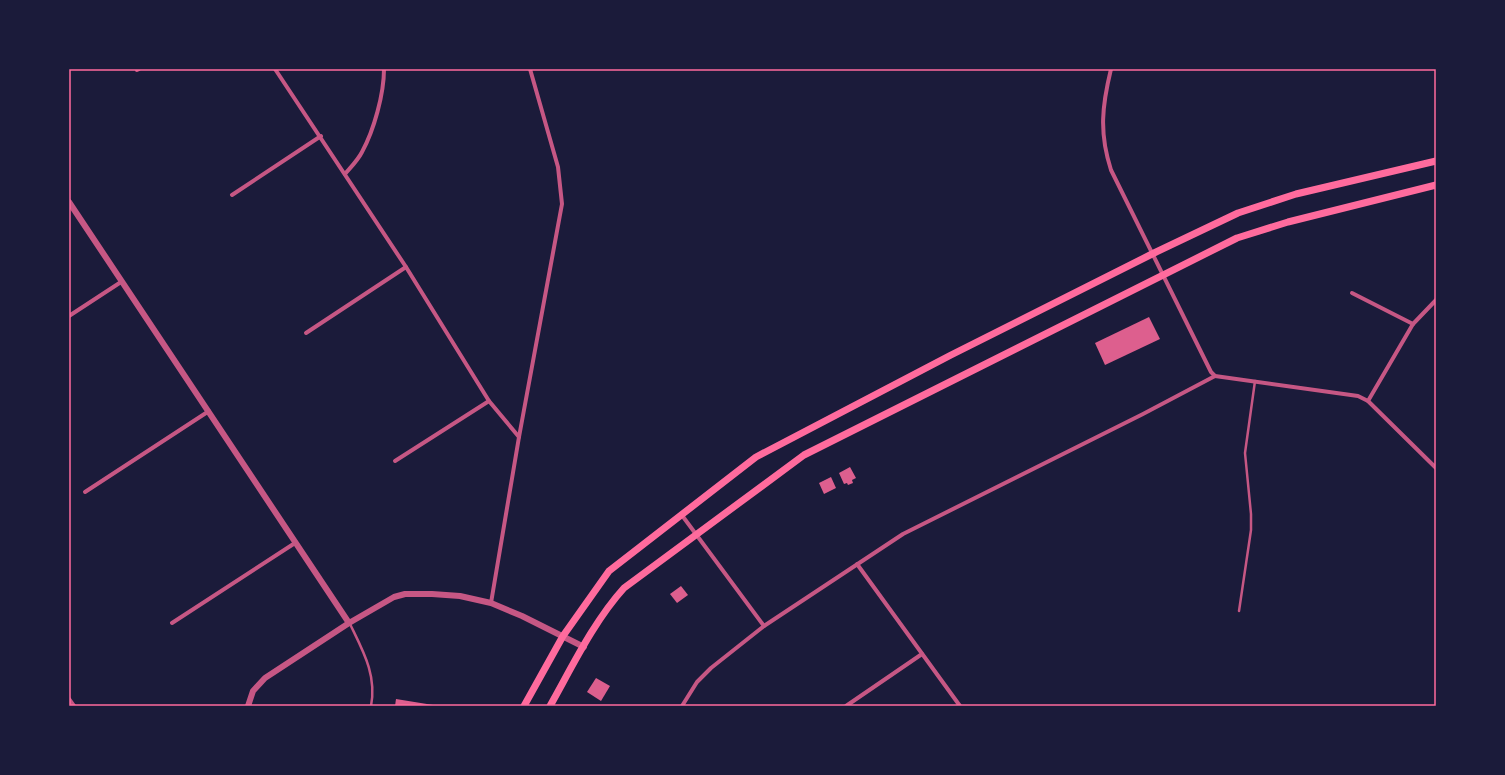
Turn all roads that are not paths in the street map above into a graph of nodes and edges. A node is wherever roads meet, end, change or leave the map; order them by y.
1 (276, 69) edge
2 (384, 69) edge
3 (530, 69) edge
4 (1112, 69) edge
5 (320, 136) junction
6 (1436, 161) edge
7 (345, 174) junction
8 (1436, 185) edge
9 (232, 195) dead end
10 (69, 202) edge
11 (1152, 254) junction
12 (406, 267) junction
13 (1162, 275) junction
14 (121, 282) junction
15 (1352, 294) dead end
16 (1436, 300) edge
17 (69, 316) edge
18 (1413, 324) junction
19 (306, 333) dead end
20 (1215, 376) junction
21 (1255, 381) junction
22 (489, 401) junction
23 (1368, 401) junction
24 (209, 411) junction
25 (519, 437) junction
26 (395, 461) dead end
27 (1436, 468) edge
28 (85, 492) dead end
29 (680, 514) junction
30 (696, 536) junction
31 (295, 543) junction
32 (857, 564) junction
33 (491, 603) junction
34 (1239, 610) dead end
35 (172, 623) dead end
36 (349, 623) junction
37 (764, 626) junction
38 (563, 636) junction
39 (584, 647) junction
40 (922, 654) junction
41 (69, 699) edge
42 (74, 706) edge
43 (248, 706) edge
44 (371, 706) edge
45 (524, 706) edge
46 (550, 706) edge
47 (682, 706) edge
48 (846, 706) edge
49 (960, 706) edge

1 - 5 street
2 - 7 street
3 - 25 street
4 - 11 street
5 - 7 street
5 - 9 street
6 - 11 main road
7 - 12 street
8 - 13 main road
10 - 14 street
11 - 13 street
11 - 29 main road
12 - 19 street
12 - 22 street
13 - 20 street
13 - 30 main road
14 - 17 street
14 - 24 street
15 - 18 street
16 - 18 street
18 - 23 street
20 - 21 street
20 - 32 street
21 - 23 street
21 - 34 lane
22 - 25 street
22 - 26 street
23 - 27 street
24 - 28 street
24 - 31 street
25 - 33 street
29 - 30 street
29 - 38 main road
30 - 37 street
30 - 39 main road
31 - 35 street
31 - 36 street
32 - 37 street
32 - 40 street
33 - 36 street
33 - 38 street
36 - 43 street
36 - 44 lane
37 - 47 street
38 - 39 street
38 - 45 main road
39 - 46 main road
40 - 48 street
40 - 49 street
41 - 42 street

